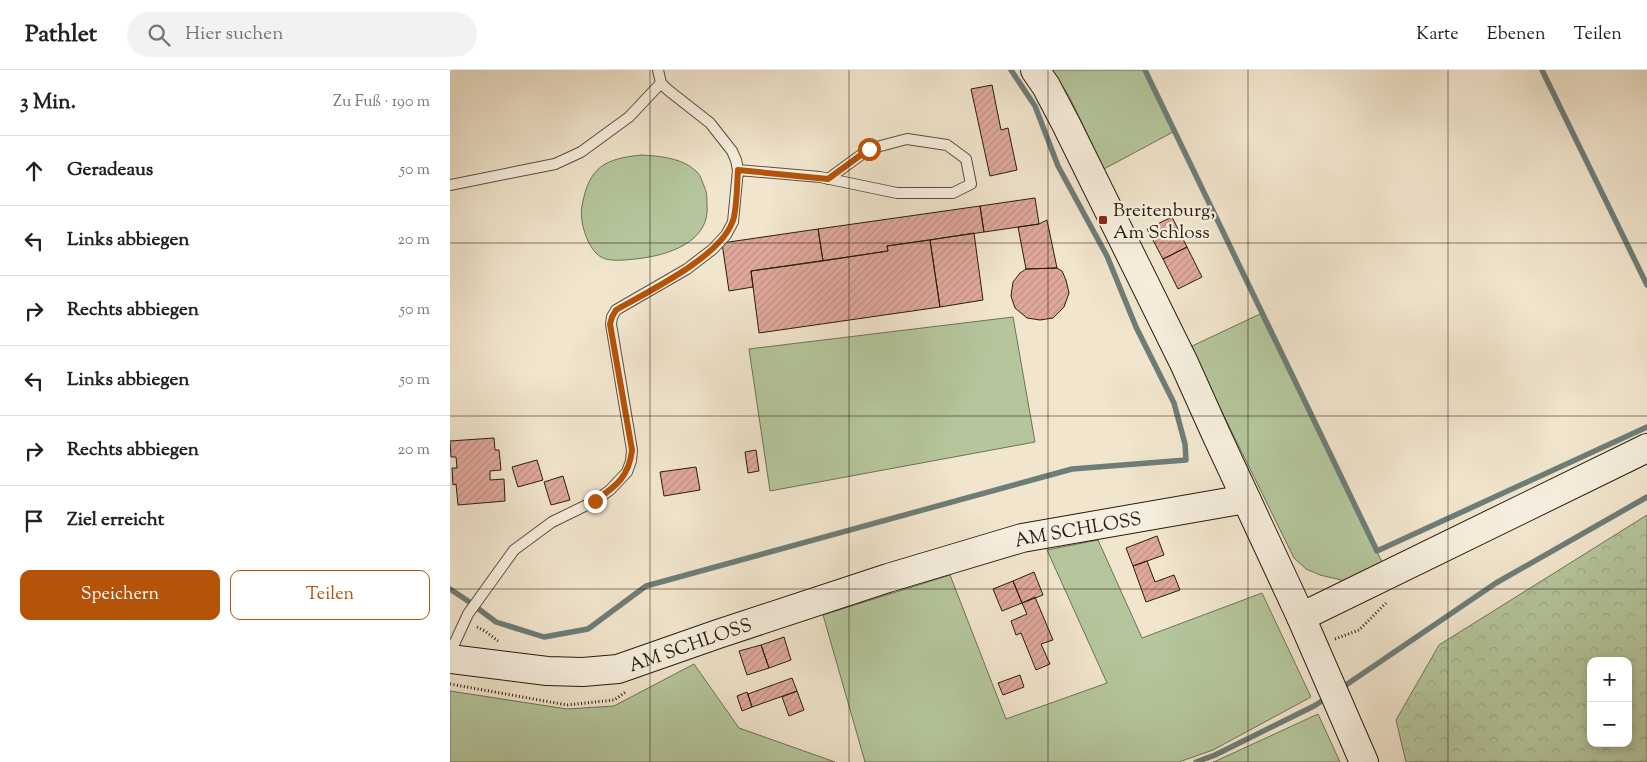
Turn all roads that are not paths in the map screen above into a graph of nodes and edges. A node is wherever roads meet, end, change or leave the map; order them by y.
1 (658, 70) edge
2 (1035, 70) edge
3 (661, 83) junction
4 (738, 170) junction
5 (828, 179) junction
6 (450, 185) edge
7 (1647, 448) edge
8 (1246, 499) junction
9 (1301, 617) junction
10 (450, 653) edge
11 (450, 659) edge
12 (1364, 762) edge

1 - 3 lane
2 - 8 main road
3 - 4 lane
3 - 6 lane
4 - 5 lane
4 - 10 lane
5 - 5 lane
7 - 9 main road
8 - 9 main road
8 - 11 main road, AM SCHLOSS
9 - 12 main road

